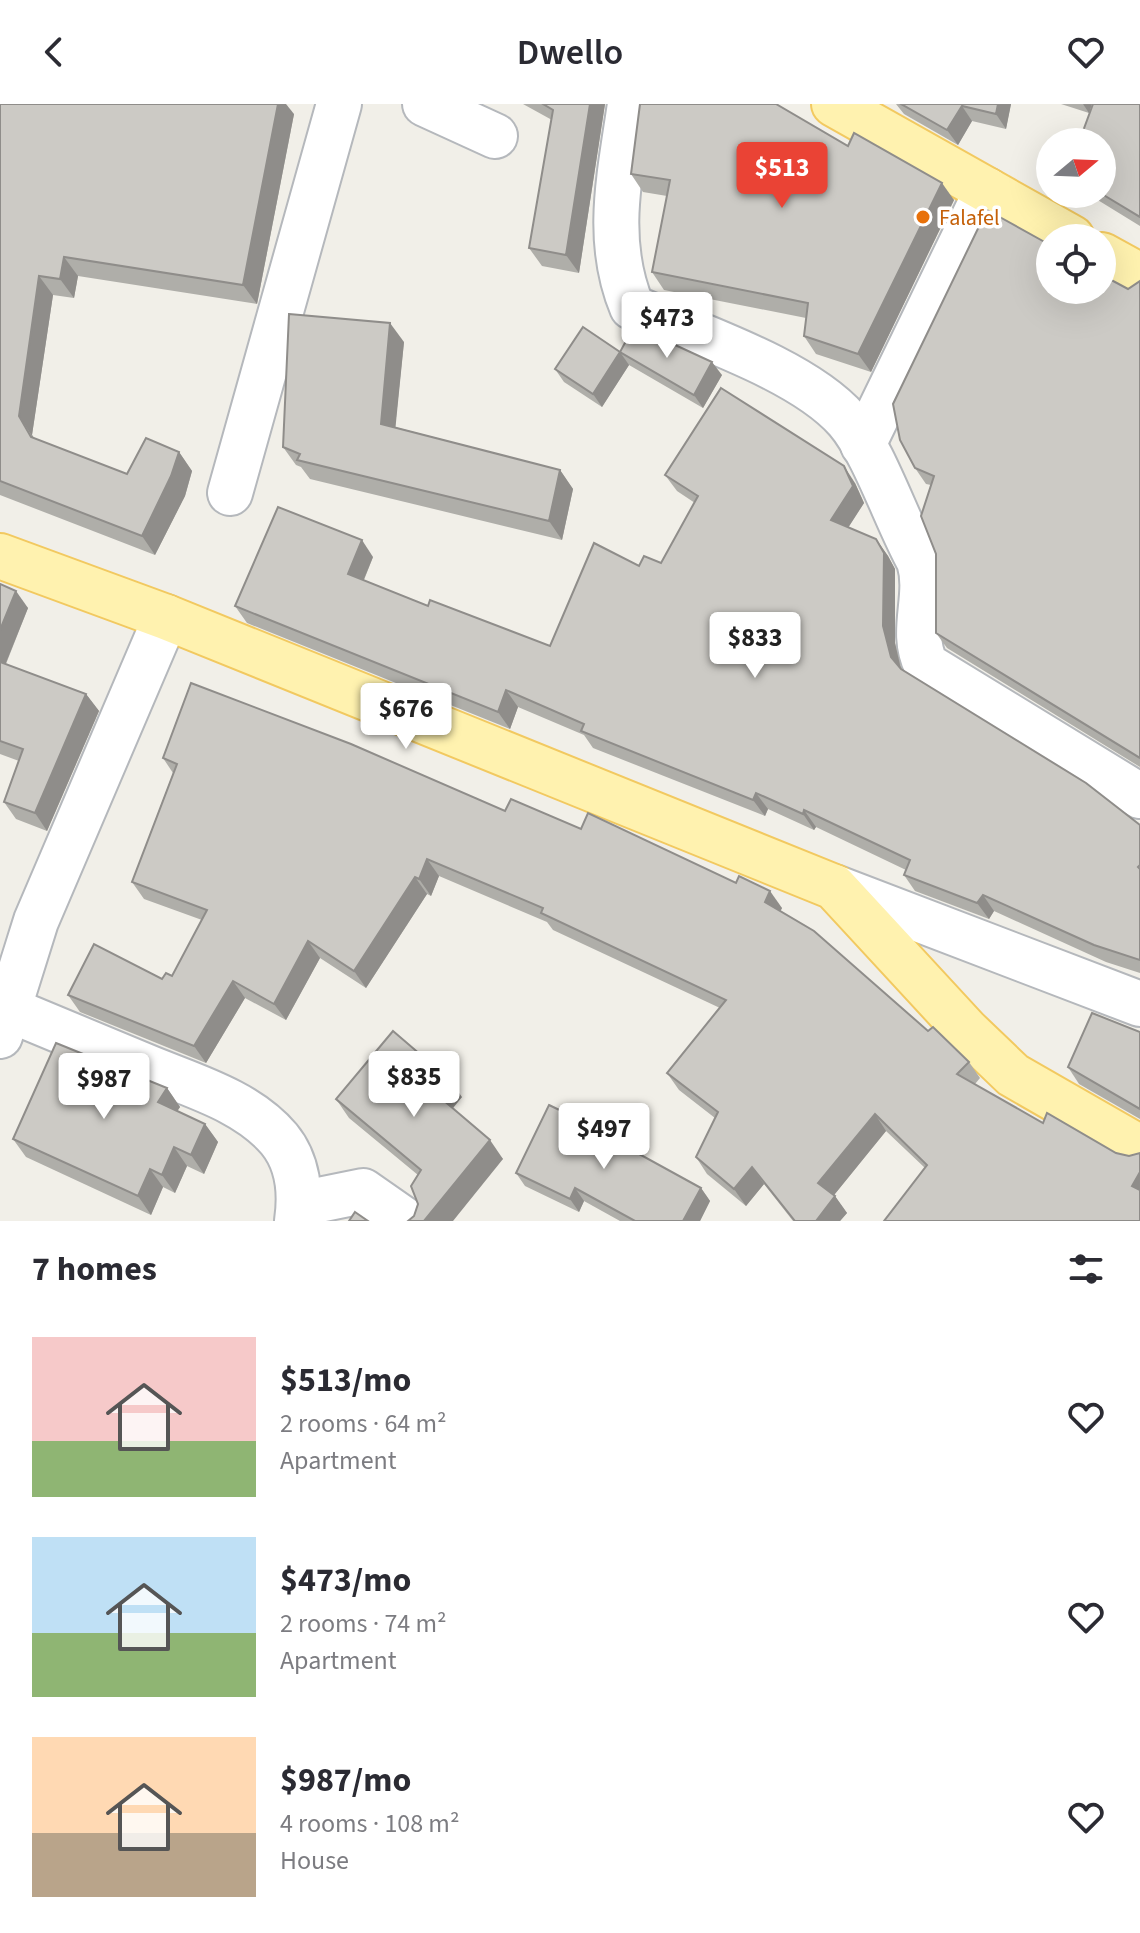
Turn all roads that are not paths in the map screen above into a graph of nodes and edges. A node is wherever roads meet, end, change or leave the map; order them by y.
1 (339, 104) edge
2 (425, 104) edge
3 (630, 104) edge
4 (834, 104) edge
5 (495, 136) dead end
6 (987, 190) junction
7 (1047, 224) edge
8 (1116, 263) edge
9 (1140, 276) edge
10 (863, 445) junction
11 (230, 493) dead end
12 (0, 556) edge
13 (166, 617) junction
14 (1140, 796) edge
15 (834, 887) junction
16 (1140, 1004) edge
17 (4, 1022) edge
18 (1140, 1148) edge
19 (298, 1213) edge
20 (406, 1221) edge

1 - 11 street
2 - 5 street
3 - 10 street
4 - 6 main road
6 - 7 main road
6 - 10 street
8 - 9 main road
10 - 14 street
12 - 13 main road
13 - 15 main road
13 - 17 street
15 - 16 street
15 - 18 main road
17 - 19 street
19 - 20 street

